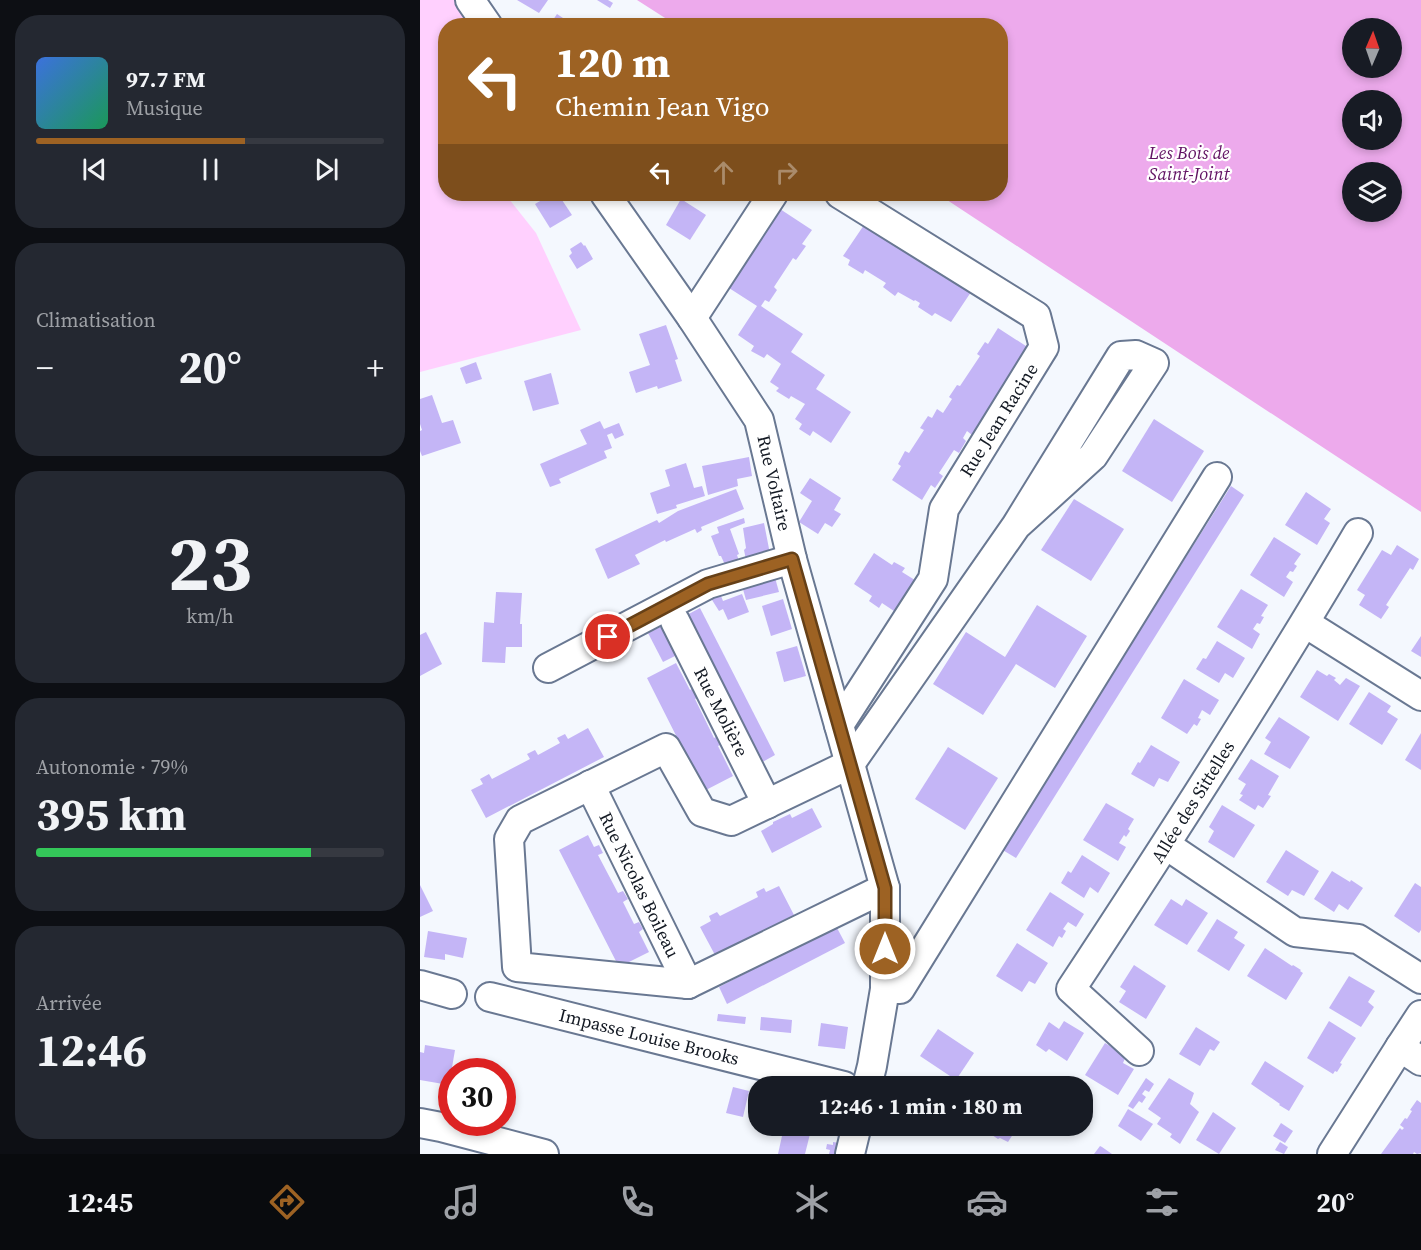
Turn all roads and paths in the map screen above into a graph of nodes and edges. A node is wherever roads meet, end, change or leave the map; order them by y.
1 (470, 0) edge
2 (482, 18) edge
3 (610, 201) edge
4 (768, 201) edge
5 (851, 201) edge
6 (692, 318) junction
7 (1217, 477) dead end
8 (1016, 526) junction
9 (1358, 533) dead end
10 (792, 559) junction
11 (675, 621) dead end
12 (1305, 623) junction
13 (548, 668) dead end
14 (1421, 696) edge
15 (839, 725) junction
16 (850, 764) junction
17 (590, 785) junction
18 (767, 804) junction
19 (1166, 845) junction
20 (885, 888) junction
21 (1421, 979) edge
22 (688, 984) junction
23 (420, 985) edge
24 (885, 989) junction
25 (452, 994) dead end
26 (490, 997) dead end
27 (1421, 1015) edge
28 (1139, 1051) dead end
29 (1410, 1054) edge
30 (804, 1076) edge
31 (870, 1076) edge
32 (420, 1123) edge
33 (854, 1136) edge
34 (544, 1154) edge
35 (850, 1154) edge
36 (1332, 1154) edge

1 - 2 street
3 - 6 street, Rue Voltaire
4 - 6 street
5 - 15 street, Rue Jean Racine
6 - 10 street, Rue Voltaire
7 - 24 street
8 - 8 street
8 - 16 street
9 - 12 street, Allée des Sittelles
10 - 13 street
10 - 15 street, Rue Voltaire
11 - 18 street, Rue Molière
12 - 14 street
12 - 19 street, Allée des Sittelles
15 - 16 street, Rue Voltaire
16 - 18 street
16 - 20 street, Rue Voltaire
17 - 18 street
17 - 22 street, Rue Nicolas Boileau
17 - 22 street
19 - 21 street
19 - 28 street, Allée des Sittelles
20 - 22 street
20 - 24 street, Rue Voltaire
23 - 25 street
24 - 31 street, Rue Voltaire
26 - 30 street, Impasse Louise Brooks
27 - 29 street
29 - 36 street
32 - 34 street
33 - 35 street

